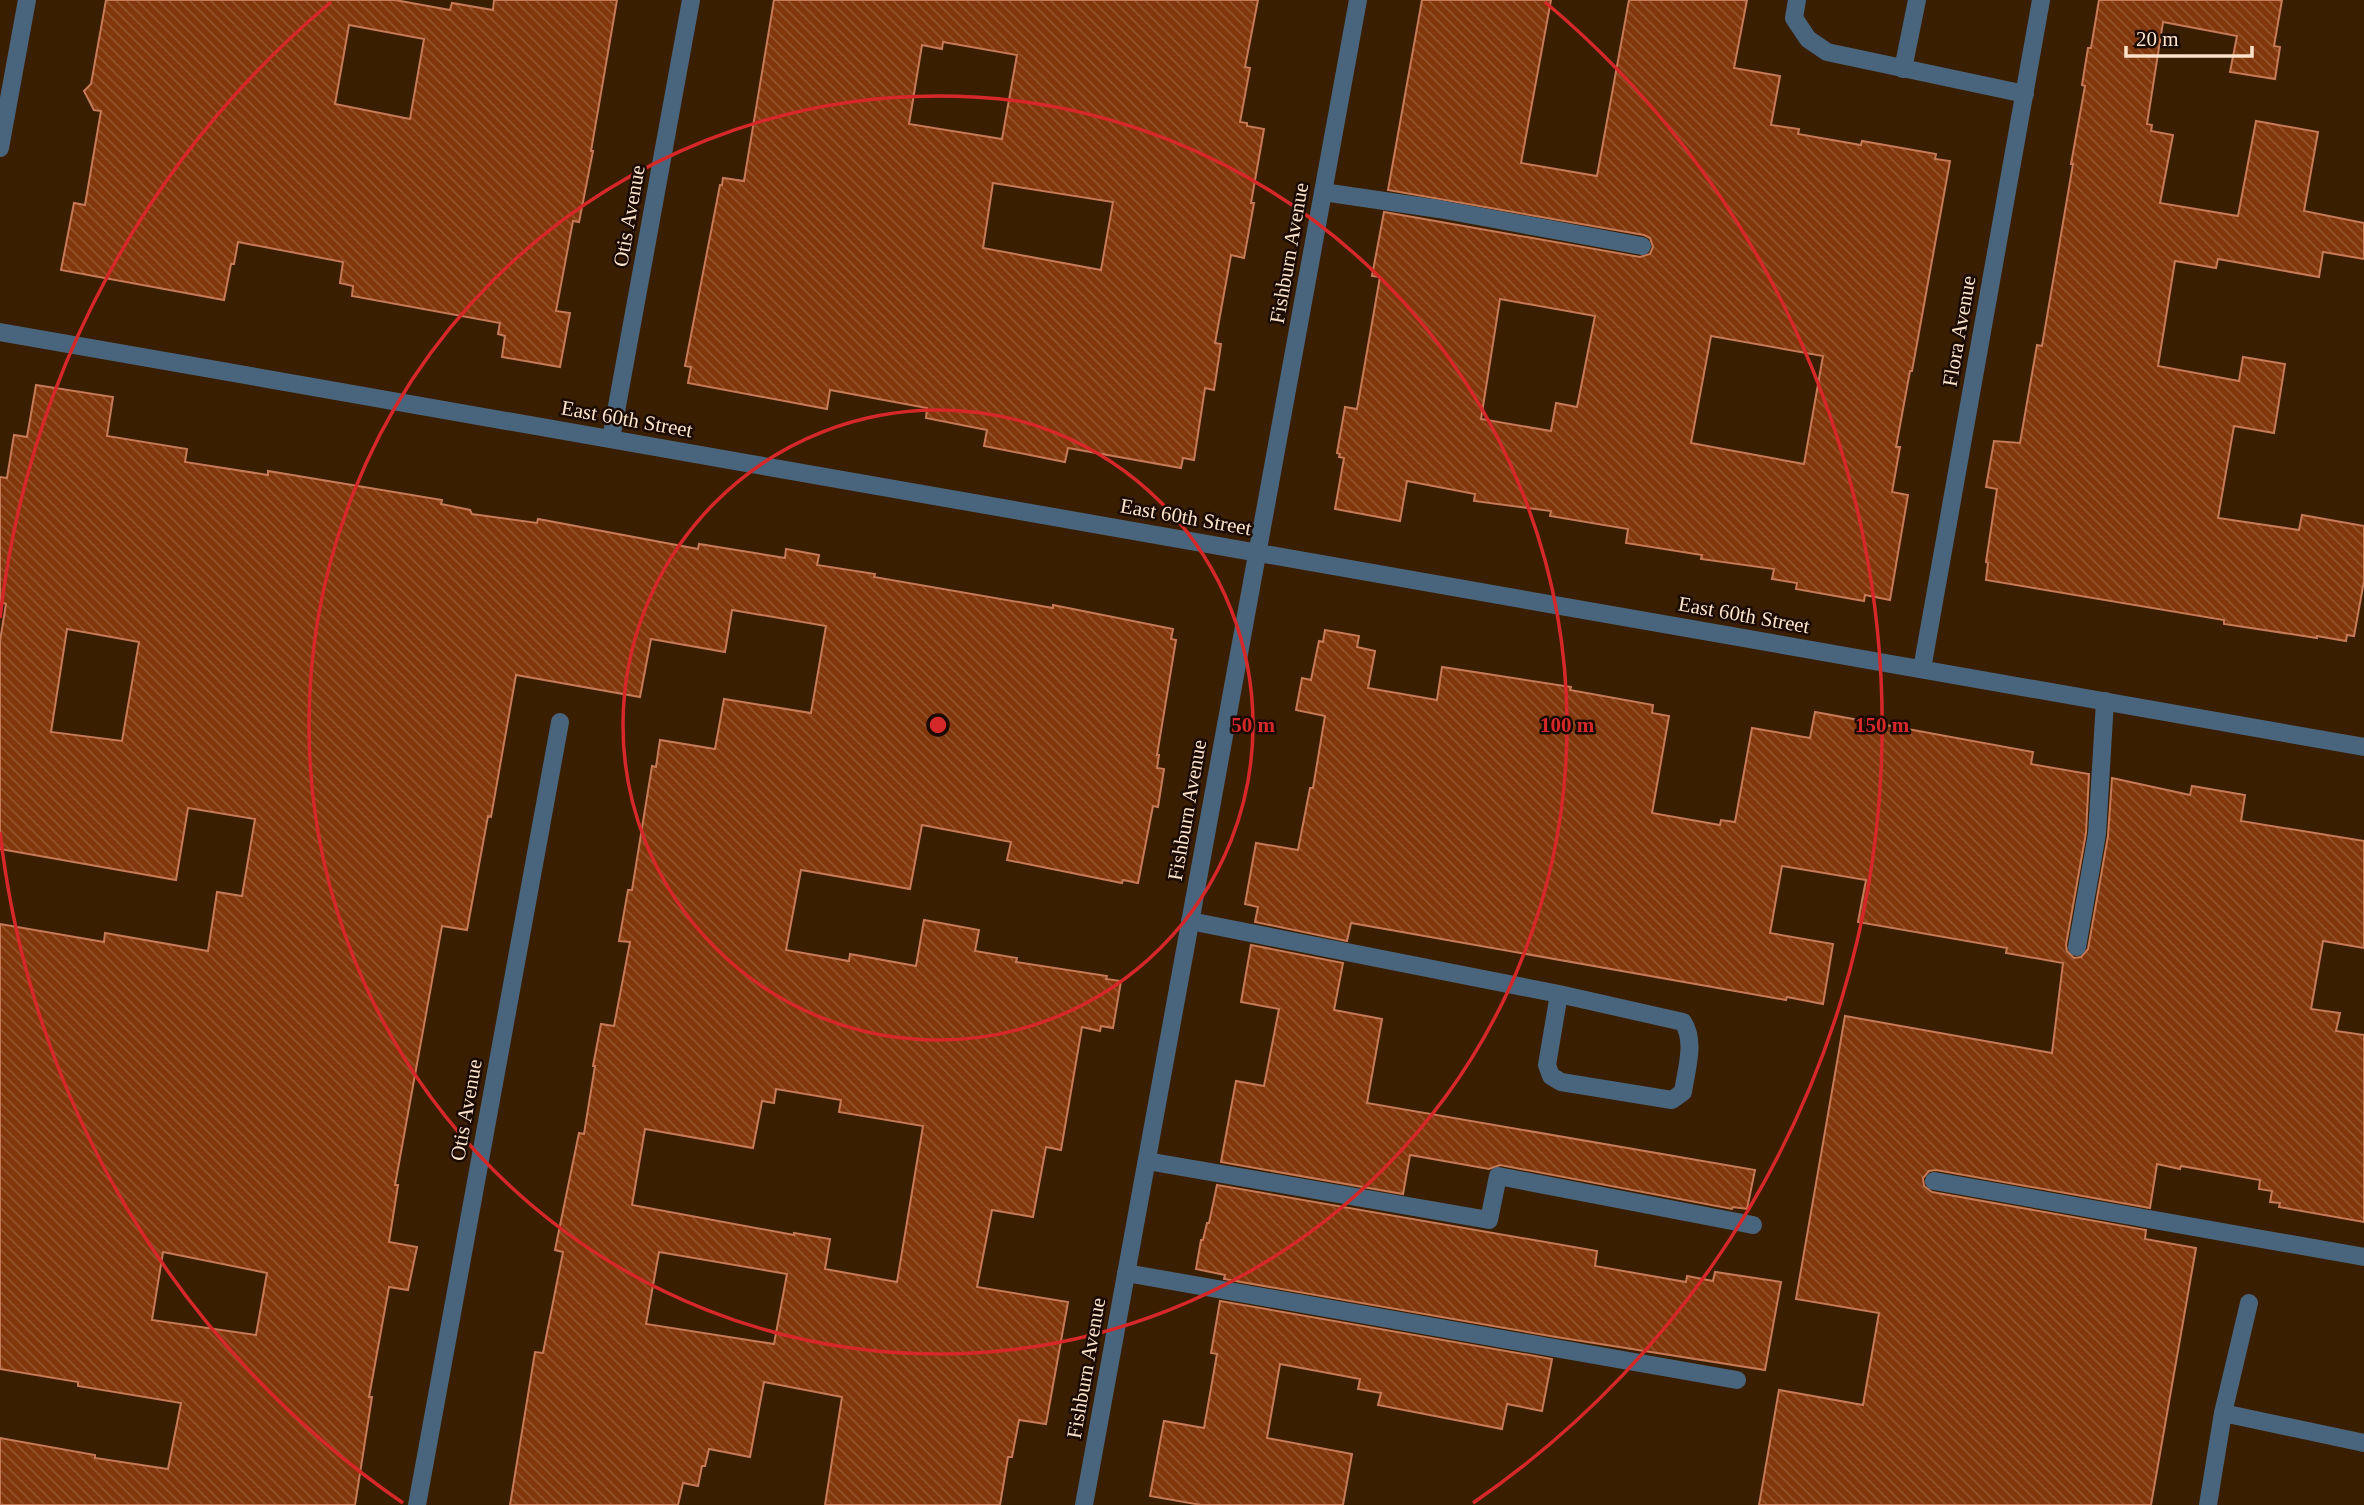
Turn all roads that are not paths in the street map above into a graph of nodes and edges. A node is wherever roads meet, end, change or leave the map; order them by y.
1 (27, 0) edge
2 (691, 0) edge
3 (1357, 0) edge
4 (1797, 0) edge
5 (1917, 0) edge
6 (2041, 0) edge
7 (1903, 69) junction
8 (2025, 94) junction
9 (0, 148) edge
10 (1323, 191) junction
11 (1642, 246) dead end
12 (0, 332) edge
13 (611, 439) junction
14 (1257, 553) junction
15 (1922, 669) junction
16 (2105, 701) junction
17 (561, 722) dead end
18 (2364, 747) edge
19 (1190, 921) junction
20 (2077, 947) dead end
21 (1559, 994) junction
22 (1147, 1161) junction
23 (1934, 1181) dead end
24 (1753, 1225) dead end
25 (2364, 1257) edge
26 (1126, 1273) junction
27 (2249, 1303) dead end
28 (1737, 1380) dead end
29 (2223, 1413) junction
30 (2364, 1443) edge
31 (417, 1505) edge
32 (1084, 1505) edge
33 (2208, 1505) edge

1 - 9 street
2 - 13 street, Otis Avenue
3 - 10 street, Fishburn Avenue
4 - 7 street
5 - 7 street
6 - 8 street, Flora Avenue
7 - 8 street
8 - 15 street, Flora Avenue
10 - 11 street
10 - 14 street, Fishburn Avenue
12 - 13 street, East 60th Street
13 - 14 street, East 60th Street
14 - 15 street, East 60th Street
14 - 19 street, Fishburn Avenue
15 - 16 street, East 60th Street
16 - 18 street, East 60th Street
16 - 20 street
17 - 31 street, Otis Avenue
19 - 21 street
19 - 22 street, Fishburn Avenue
21 - 21 street
22 - 24 street
22 - 26 street, Fishburn Avenue
23 - 25 street
26 - 28 street
26 - 32 street, Fishburn Avenue
27 - 29 street
29 - 30 street
29 - 33 street

